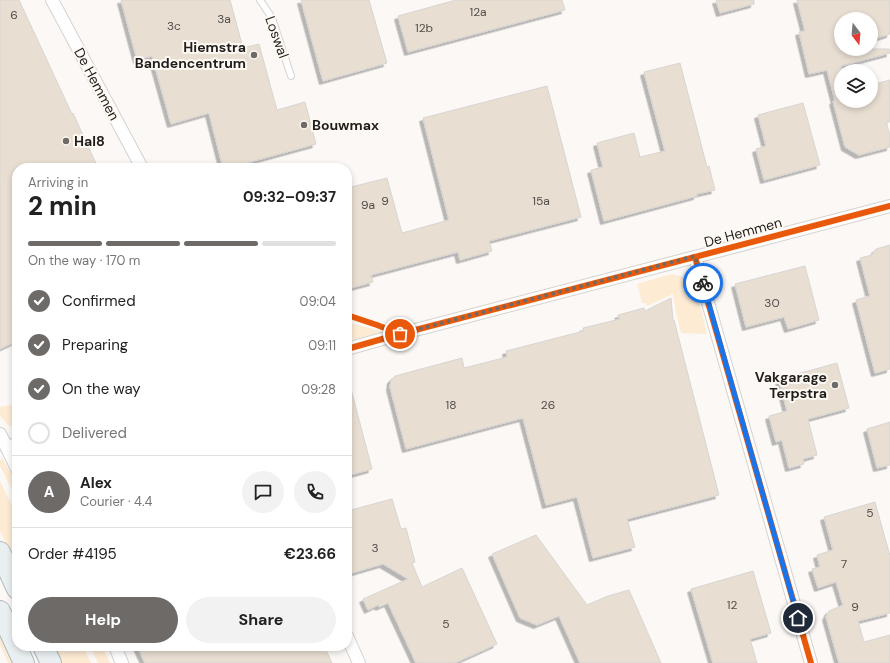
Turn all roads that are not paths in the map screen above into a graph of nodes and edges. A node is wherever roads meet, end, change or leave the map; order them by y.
1 (52, 0) edge
2 (260, 0) edge
3 (291, 76) dead end
4 (139, 163) edge
5 (890, 206) edge
6 (695, 256) junction
7 (352, 348) edge
8 (0, 434) edge
9 (12, 446) edge
10 (0, 552) edge
11 (12, 578) edge
12 (0, 611) edge
13 (12, 637) edge
14 (352, 647) edge
15 (18, 651) edge
16 (45, 651) edge
17 (116, 651) edge
18 (24, 663) edge
19 (51, 663) edge
20 (122, 663) edge
21 (359, 663) edge
22 (811, 663) edge

1 - 4 street, De Hemmen
2 - 3 lane, Loswal
5 - 6 street, De Hemmen
6 - 7 street, De Hemmen
6 - 22 street
8 - 9 street
10 - 11 main road
12 - 13 main road
14 - 21 street
15 - 18 main road
16 - 19 main road
17 - 20 street

